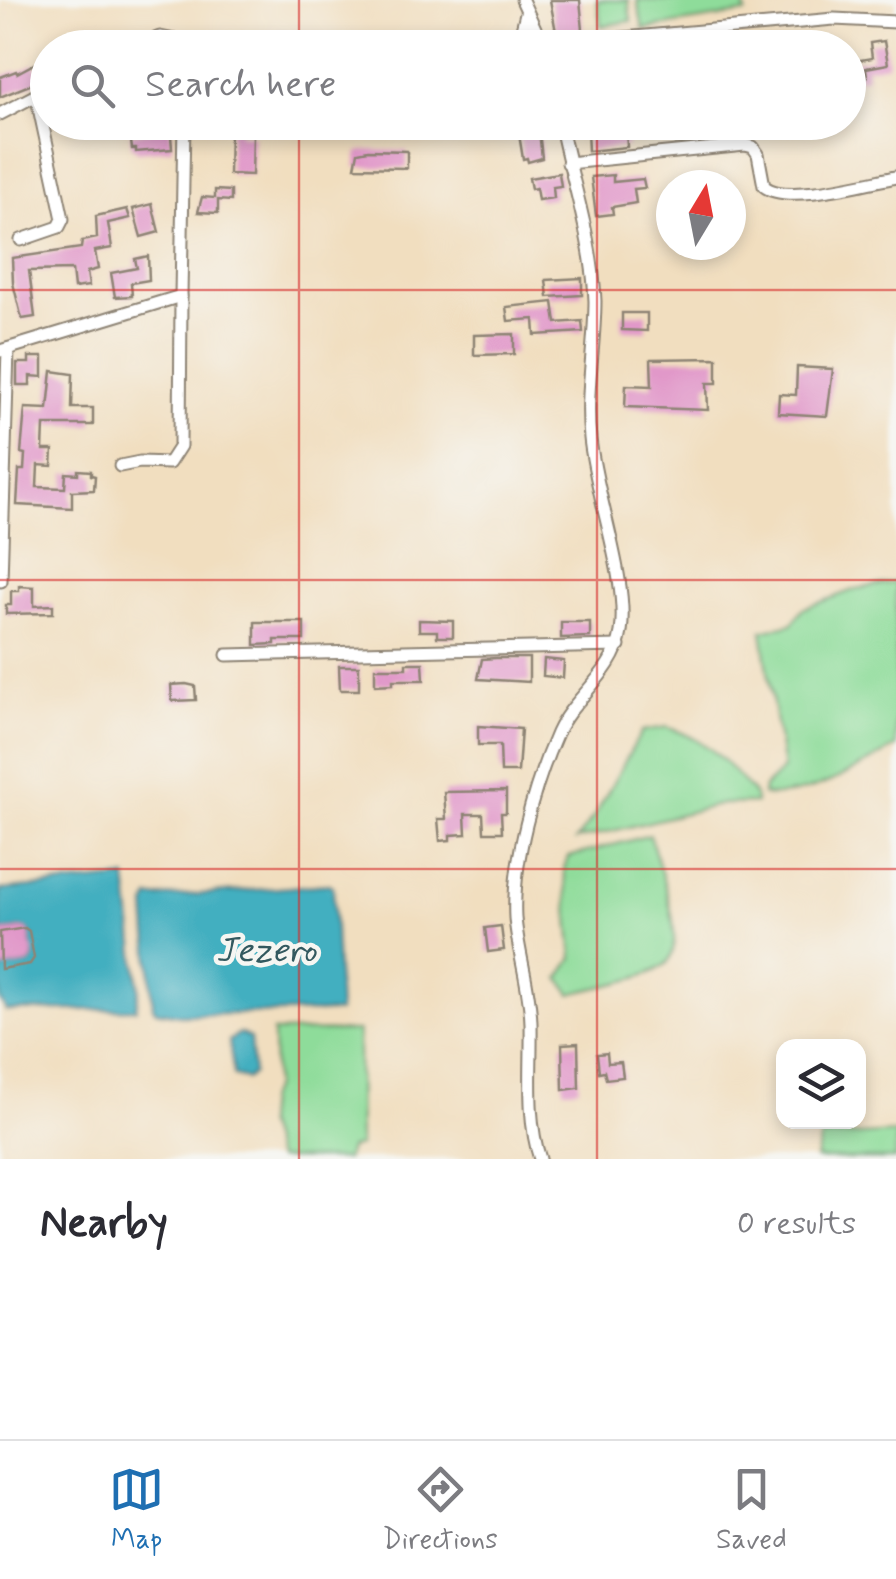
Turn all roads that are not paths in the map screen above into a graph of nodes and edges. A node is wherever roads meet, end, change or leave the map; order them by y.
1 (524, 4) edge
2 (896, 22) edge
3 (520, 30) edge
4 (536, 30) edge
5 (715, 30) edge
6 (30, 98) edge
7 (0, 114) edge
8 (50, 140) edge
9 (184, 140) edge
10 (564, 140) edge
11 (568, 163) junction
12 (896, 177) edge
13 (21, 240) dead end
14 (181, 296) junction
15 (4, 350) edge
16 (120, 466) dead end
17 (1, 582) edge
18 (619, 646) junction
19 (226, 656) dead end
20 (540, 1159) edge

1 - 3 street
1 - 4 street
2 - 5 street
6 - 7 street
8 - 13 street
9 - 14 street
10 - 11 street
11 - 12 street
11 - 18 street
14 - 15 street
14 - 16 street
15 - 17 street
18 - 19 street
18 - 20 street

